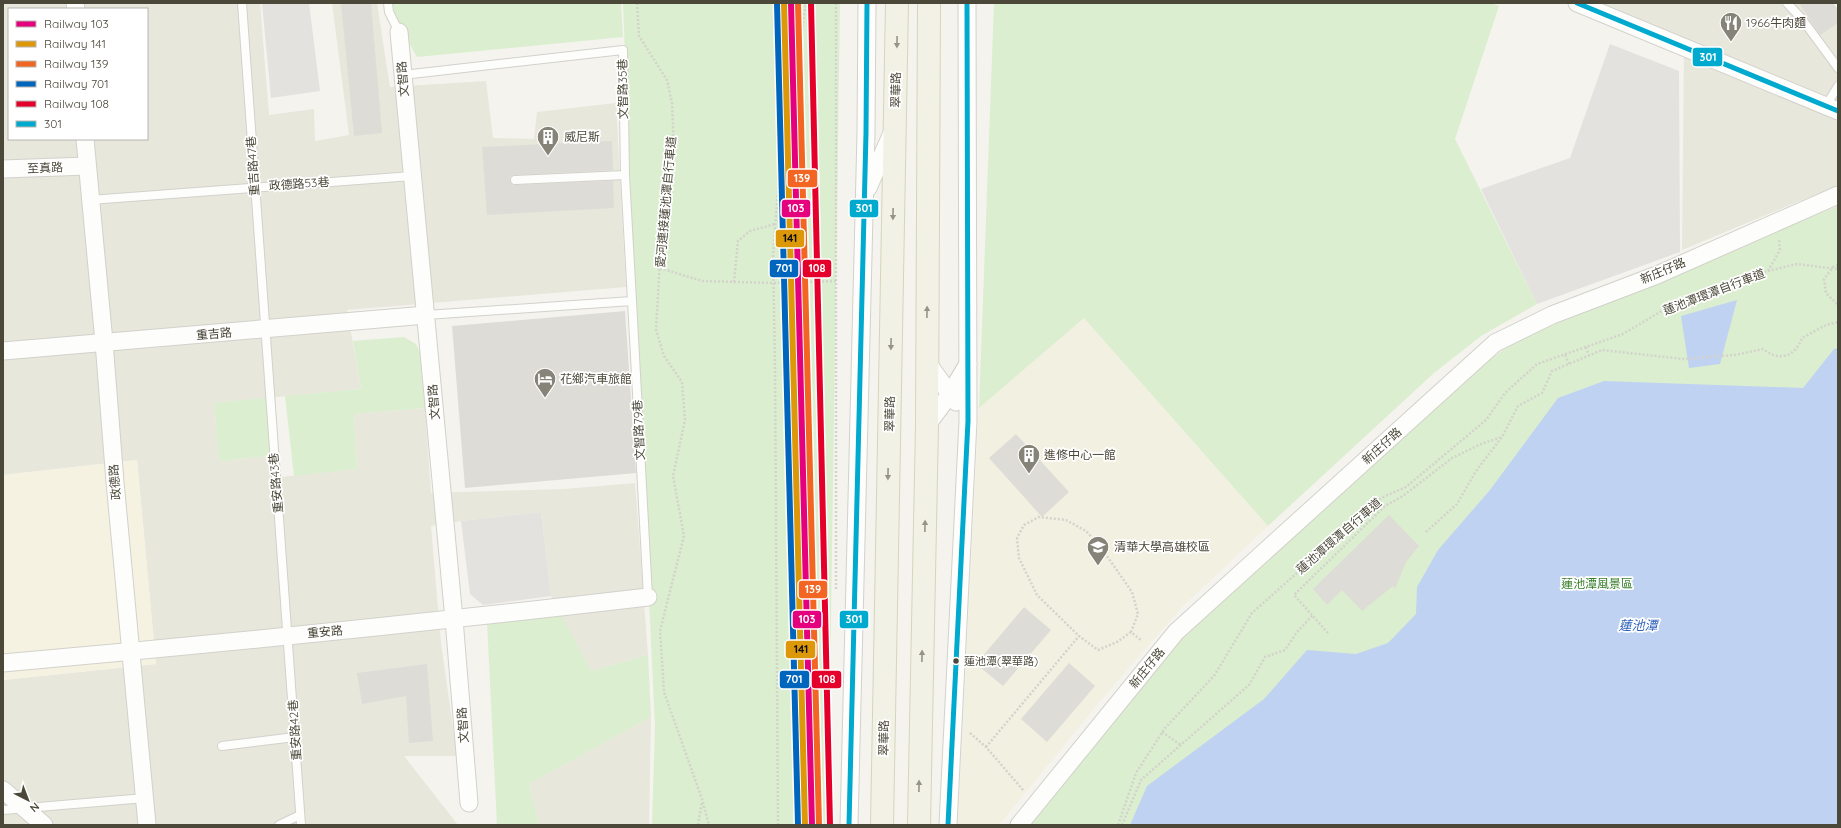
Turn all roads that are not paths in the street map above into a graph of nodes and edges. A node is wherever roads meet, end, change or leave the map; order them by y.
1 (242, 3) edge
2 (388, 3) edge
3 (867, 3) edge
4 (897, 3) edge
5 (930, 3) edge
6 (967, 3) edge
7 (1577, 3) edge
8 (1787, 3) edge
9 (399, 32) joint
10 (1838, 68) edge
11 (403, 75) junction
12 (1838, 86) edge
13 (1832, 109) edge
14 (895, 128) junction
15 (866, 133) junction
16 (85, 140) edge
17 (880, 162) junction
18 (87, 166) junction
19 (3, 169) edge
20 (626, 175) junction
21 (412, 176) junction
22 (515, 180) dead end
23 (254, 187) junction
24 (894, 192) junction
25 (1838, 195) edge
26 (865, 196) junction
27 (90, 200) junction
28 (632, 301) junction
29 (426, 315) junction
30 (264, 330) junction
31 (104, 342) junction
32 (3, 351) edge
33 (926, 361) junction
34 (969, 363) junction
35 (950, 394) junction
36 (968, 421) junction
37 (927, 425) junction
38 (648, 597) joint
39 (454, 619) junction
40 (288, 635) junction
41 (131, 652) junction
42 (3, 663) edge
43 (295, 737) junction
44 (222, 746) dead end
45 (3, 790) edge
46 (145, 798) junction
47 (469, 803) dead end
48 (23, 808) junction
49 (3, 810) edge
50 (300, 815) junction
51 (44, 825) edge
52 (147, 825) edge
53 (279, 825) edge
54 (301, 825) edge
55 (849, 825) edge
56 (882, 825) edge
57 (919, 825) edge
58 (948, 825) edge
59 (1019, 825) edge

1 - 23 lane, 重吉路47巷
2 - 9 lane, 文智路
3 - 15 street
4 -> 14 main road, 翠華路
33 -> 5 main road
6 - 34 street
7 - 13 street
8 - 10 lane
9 - 11 street, 文智路
11 - 20 lane, 文智路35巷
11 - 21 street, 文智路
12 - 13 lane
14 - 17 street
14 - 24 main road, 翠華路
15 - 17 street
15 - 26 street
16 - 18 street, 政德路
17 - 24 street
17 - 26 street
18 - 19 street, 至真路
18 - 27 street, 政德路
20 - 22 lane
20 - 28 lane, 文智路35巷
21 - 23 lane, 政德路53巷
21 - 29 street, 文智路
23 - 27 lane, 政德路53巷
23 - 30 lane, 重吉路47巷
24 -> 56 main road, 翠華路
25 - 59 street, 新庄仔路
26 - 55 street
27 - 31 street, 政德路
28 - 29 lane
28 - 38 lane, 文智路79巷
29 - 30 street, 重吉路
29 - 39 street, 文智路
30 - 31 street, 重吉路
30 - 40 lane, 重安路43巷
31 - 32 street, 重吉路
31 - 41 street, 政德路
33 - 35 street
33 - 37 main road
34 - 35 street
34 - 36 street
35 - 36 street
35 - 37 street
36 - 58 street
57 -> 37 main road
38 - 39 street, 重安路
39 - 40 street, 重安路
39 - 47 street, 文智路
40 - 41 street, 重安路
40 - 43 lane, 重安路42巷
41 - 42 street, 重安路
41 - 46 street, 政德路
43 - 44 lane
43 - 50 lane, 重安路42巷
45 - 48 street
46 - 48 lane
46 - 52 street, 政德路
48 - 49 lane
48 - 51 street
50 - 53 lane
50 - 54 lane, 重安路42巷

